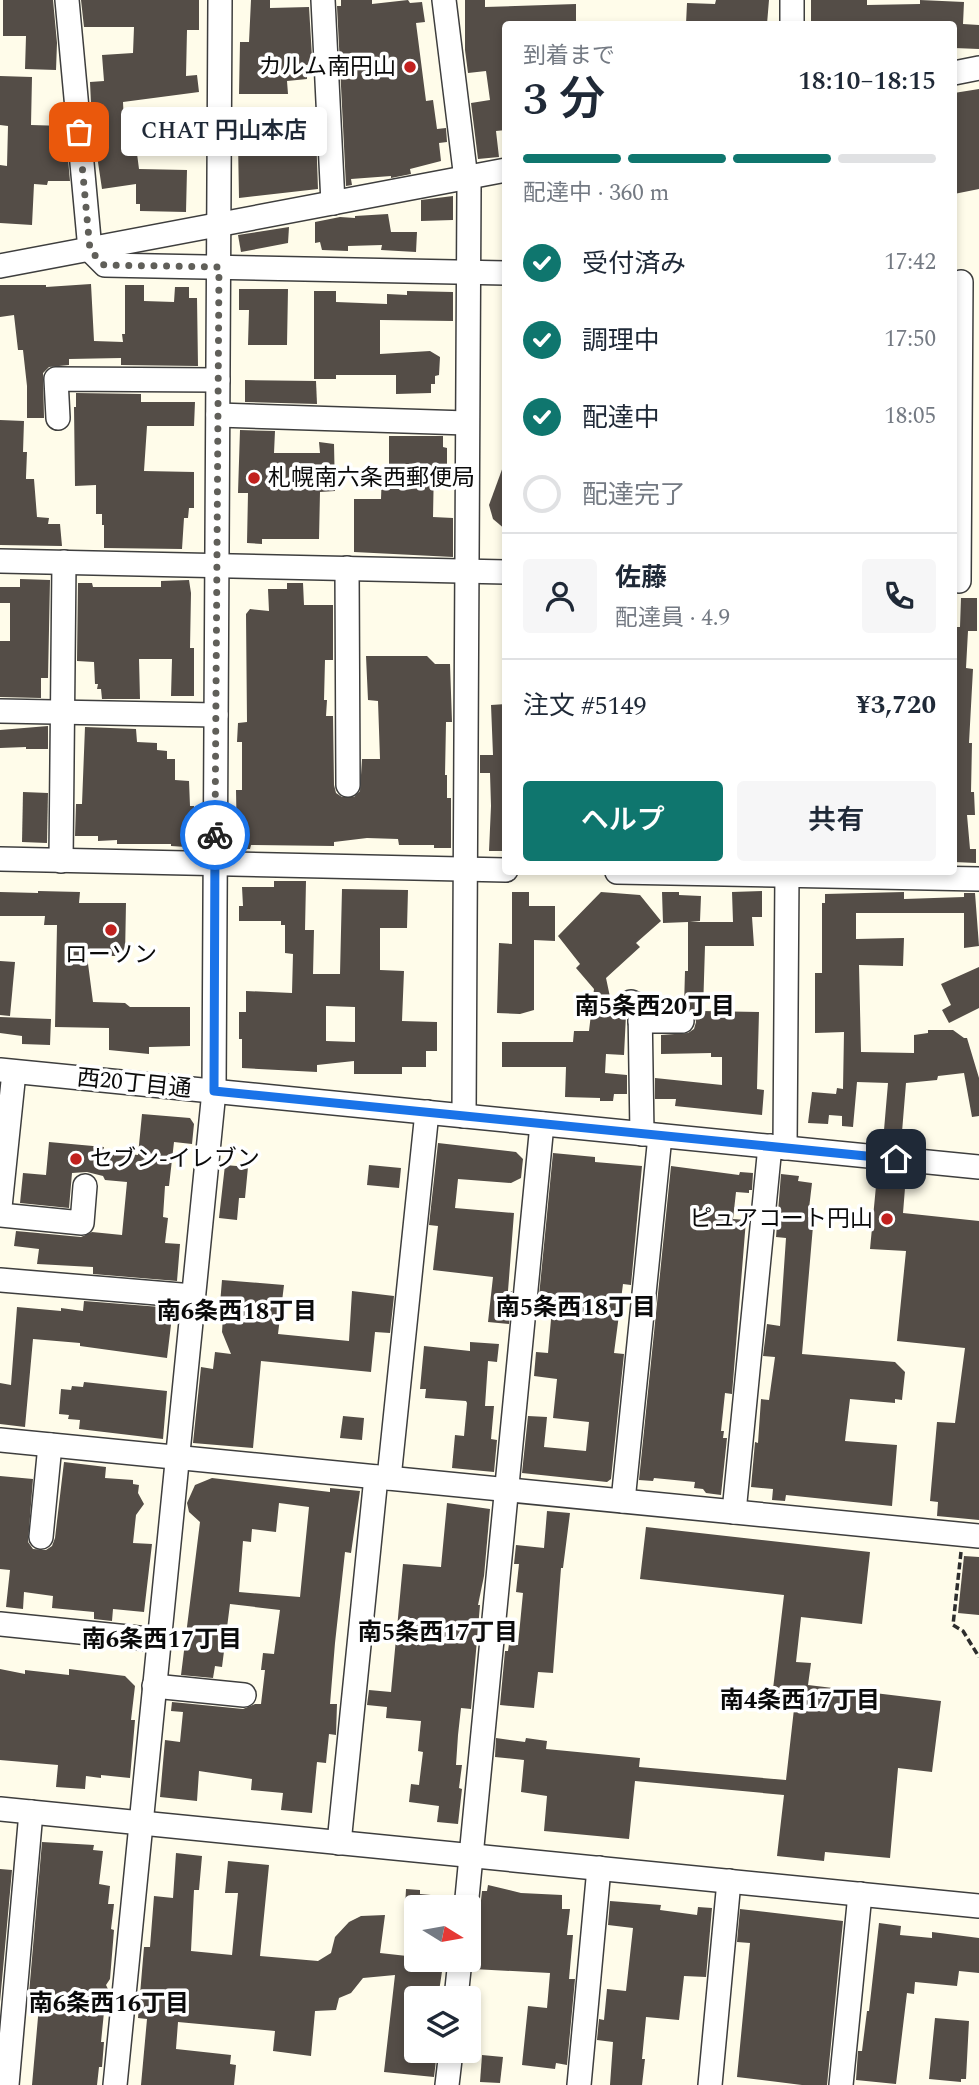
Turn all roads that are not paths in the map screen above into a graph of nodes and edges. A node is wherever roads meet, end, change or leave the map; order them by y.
1 (67, 0) edge
2 (220, 0) edge
3 (323, 0) edge
4 (444, 0) edge
5 (792, 0) edge
6 (792, 21) edge
7 (979, 68) edge
8 (957, 72) edge
9 (502, 171) edge
10 (466, 179) junction
11 (333, 203) junction
12 (219, 226) junction
13 (90, 250) junction
14 (0, 266) edge
15 (219, 267) junction
16 (468, 272) junction
17 (502, 273) edge
18 (965, 282) edge
19 (218, 380) junction
20 (218, 415) junction
21 (58, 418) dead end
22 (467, 424) junction
23 (0, 561) edge
24 (64, 562) junction
25 (217, 566) junction
26 (347, 568) junction
27 (467, 571) junction
28 (502, 572) edge
29 (964, 581) edge
30 (0, 710) edge
31 (63, 711) junction
32 (216, 715) junction
33 (348, 785) dead end
34 (0, 859) edge
35 (61, 861) junction
36 (215, 864) junction
37 (465, 869) junction
38 (502, 870) edge
39 (787, 875) edge
40 (851, 875) edge
41 (979, 879) edge
42 (682, 1021) dead end
43 (7, 1071) edge
44 (214, 1091) junction
45 (427, 1112) junction
46 (464, 1116) junction
47 (542, 1124) junction
48 (651, 1135) junction
49 (778, 1147) junction
50 (979, 1167) edge
51 (85, 1186) dead end
52 (0, 1207) edge
53 (0, 1215) edge
54 (0, 1280) edge
55 (193, 1296) junction
56 (0, 1440) edge
57 (50, 1445) junction
58 (176, 1457) junction
59 (382, 1477) junction
60 (505, 1490) junction
61 (623, 1501) junction
62 (734, 1512) junction
63 (41, 1537) dead end
64 (970, 1541) edge
65 (0, 1624) edge
66 (158, 1640) junction
67 (154, 1686) junction
68 (244, 1695) dead end
69 (0, 1809) edge
70 (32, 1812) junction
71 (141, 1823) junction
72 (339, 1843) junction
73 (471, 1855) junction
74 (599, 1868) junction
75 (729, 1881) junction
76 (860, 1894) junction
77 (467, 1895) edge
78 (979, 1906) edge
79 (450, 2063) edge
80 (7, 2085) edge
81 (115, 2085) edge
82 (447, 2085) edge
83 (579, 2085) edge
84 (710, 2085) edge
85 (841, 2085) edge

1 - 13 street
2 - 12 street
3 - 11 street
4 - 10 street
5 - 6 street
7 - 8 street
9 - 10 street
10 - 11 street
10 - 16 street
11 - 12 street
12 - 13 street
12 - 15 street
13 - 14 street
13 - 15 street
15 - 16 street
15 - 19 street
16 - 17 street
16 - 22 street
18 - 29 street
19 - 20 street
19 - 21 street
20 - 22 street
20 - 25 street
22 - 27 street
23 - 24 street
24 - 25 street
24 - 31 street
25 - 26 street
25 - 32 street
26 - 27 street
26 - 33 street
27 - 28 street
27 - 37 street
30 - 31 street
31 - 32 street
31 - 35 street
32 - 36 street
34 - 35 street
35 - 36 street
36 - 37 street
36 - 44 street
37 - 38 street
37 - 46 street
39 - 49 street
40 - 41 street
42 - 48 street
43 - 44 street, 西20丁目通
43 - 52 street
44 - 45 street, 西20丁目通
44 - 55 street
45 - 46 street, 西20丁目通
45 - 59 street
46 - 47 street, 西20丁目通
47 - 48 street, 西20丁目通
47 - 60 street
48 - 49 street, 西20丁目通
48 - 61 street
49 - 50 street, 西20丁目通
49 - 62 street
51 - 53 street
54 - 55 street
55 - 58 street
56 - 57 street
57 - 58 street
57 - 63 street
58 - 59 street
58 - 66 street
59 - 60 street
59 - 72 street
60 - 61 street
60 - 73 street
61 - 62 street
62 - 64 street
65 - 66 street
66 - 67 street
67 - 68 street
67 - 71 street
69 - 70 street
70 - 71 street
70 - 80 street
71 - 72 street
71 - 81 street
72 - 73 street
73 - 74 street
73 - 77 street
74 - 75 street
74 - 83 street
75 - 76 street
75 - 84 street
76 - 78 street
76 - 85 street
79 - 82 street

